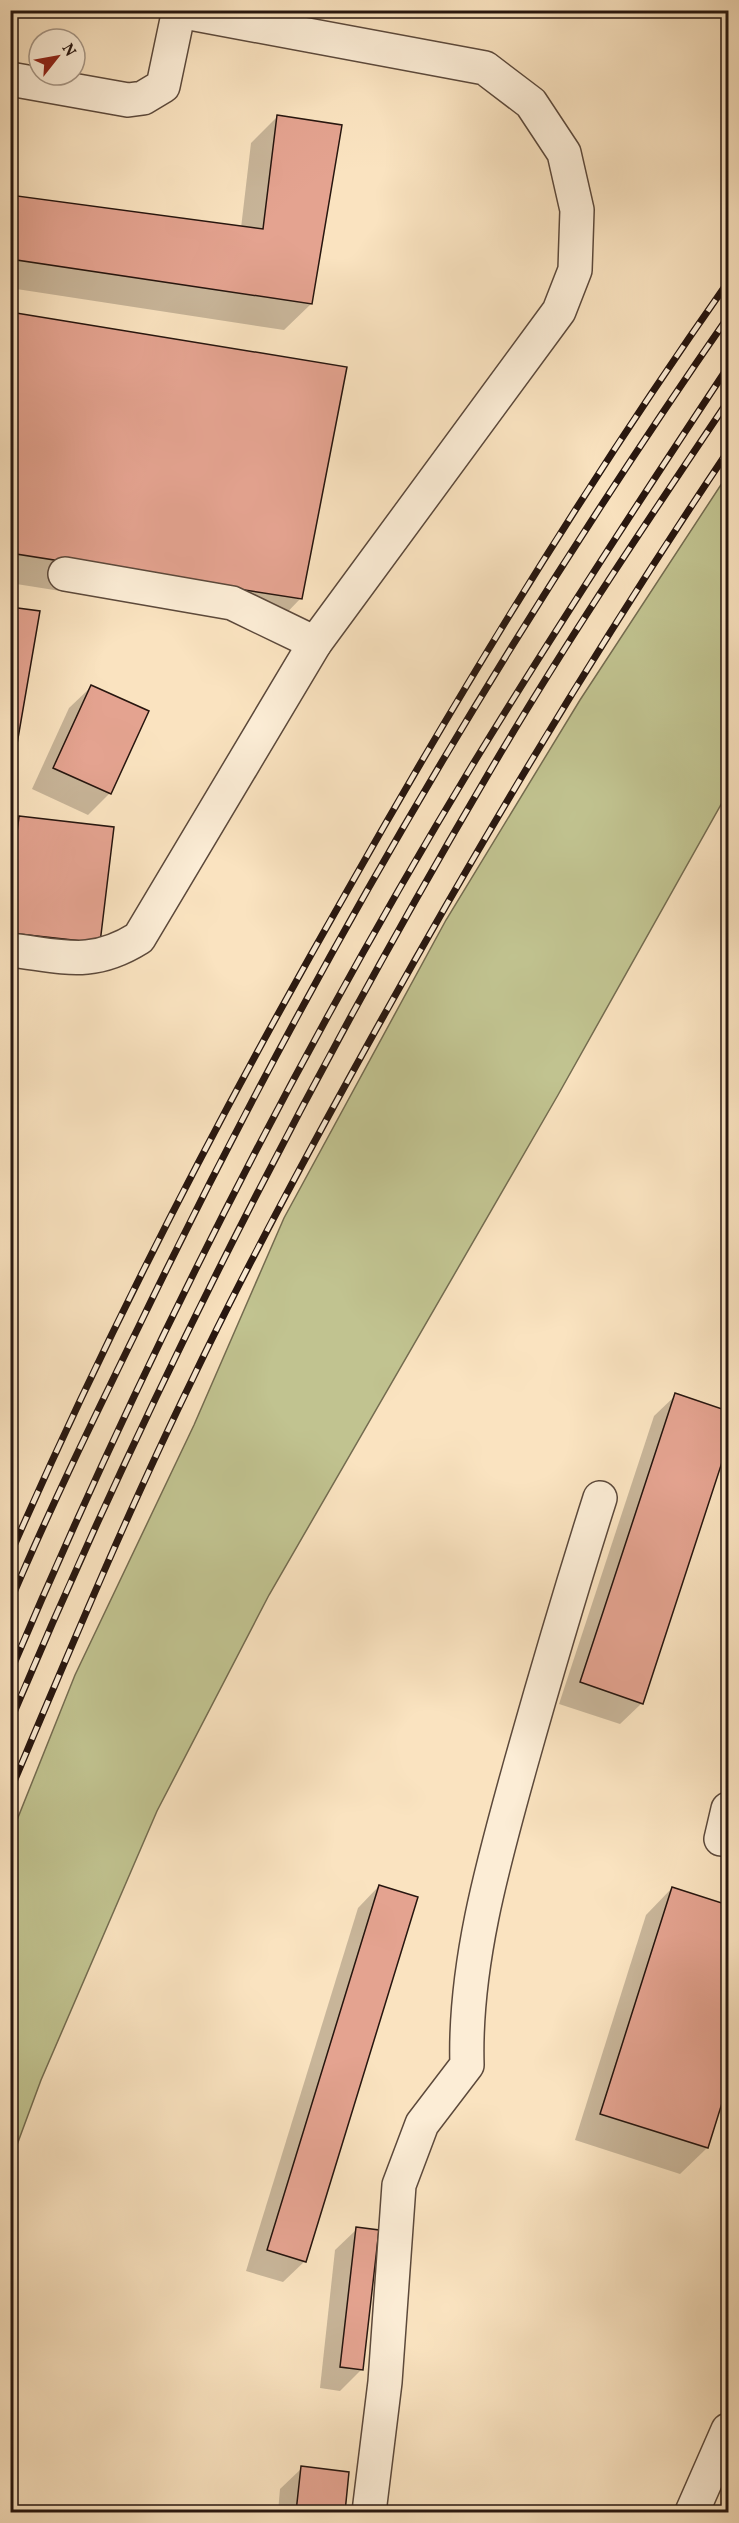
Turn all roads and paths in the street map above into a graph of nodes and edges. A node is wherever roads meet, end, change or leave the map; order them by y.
1 (179, 11) edge
2 (10, 79) edge
3 (65, 574) dead end
4 (315, 643) junction
5 (10, 950) edge
6 (600, 1498) dead end
7 (729, 2430) edge
8 (369, 2512) edge
9 (692, 2512) edge

1 - 2 street
1 - 4 street
3 - 4 street
4 - 5 street
6 - 8 street
7 - 9 street

